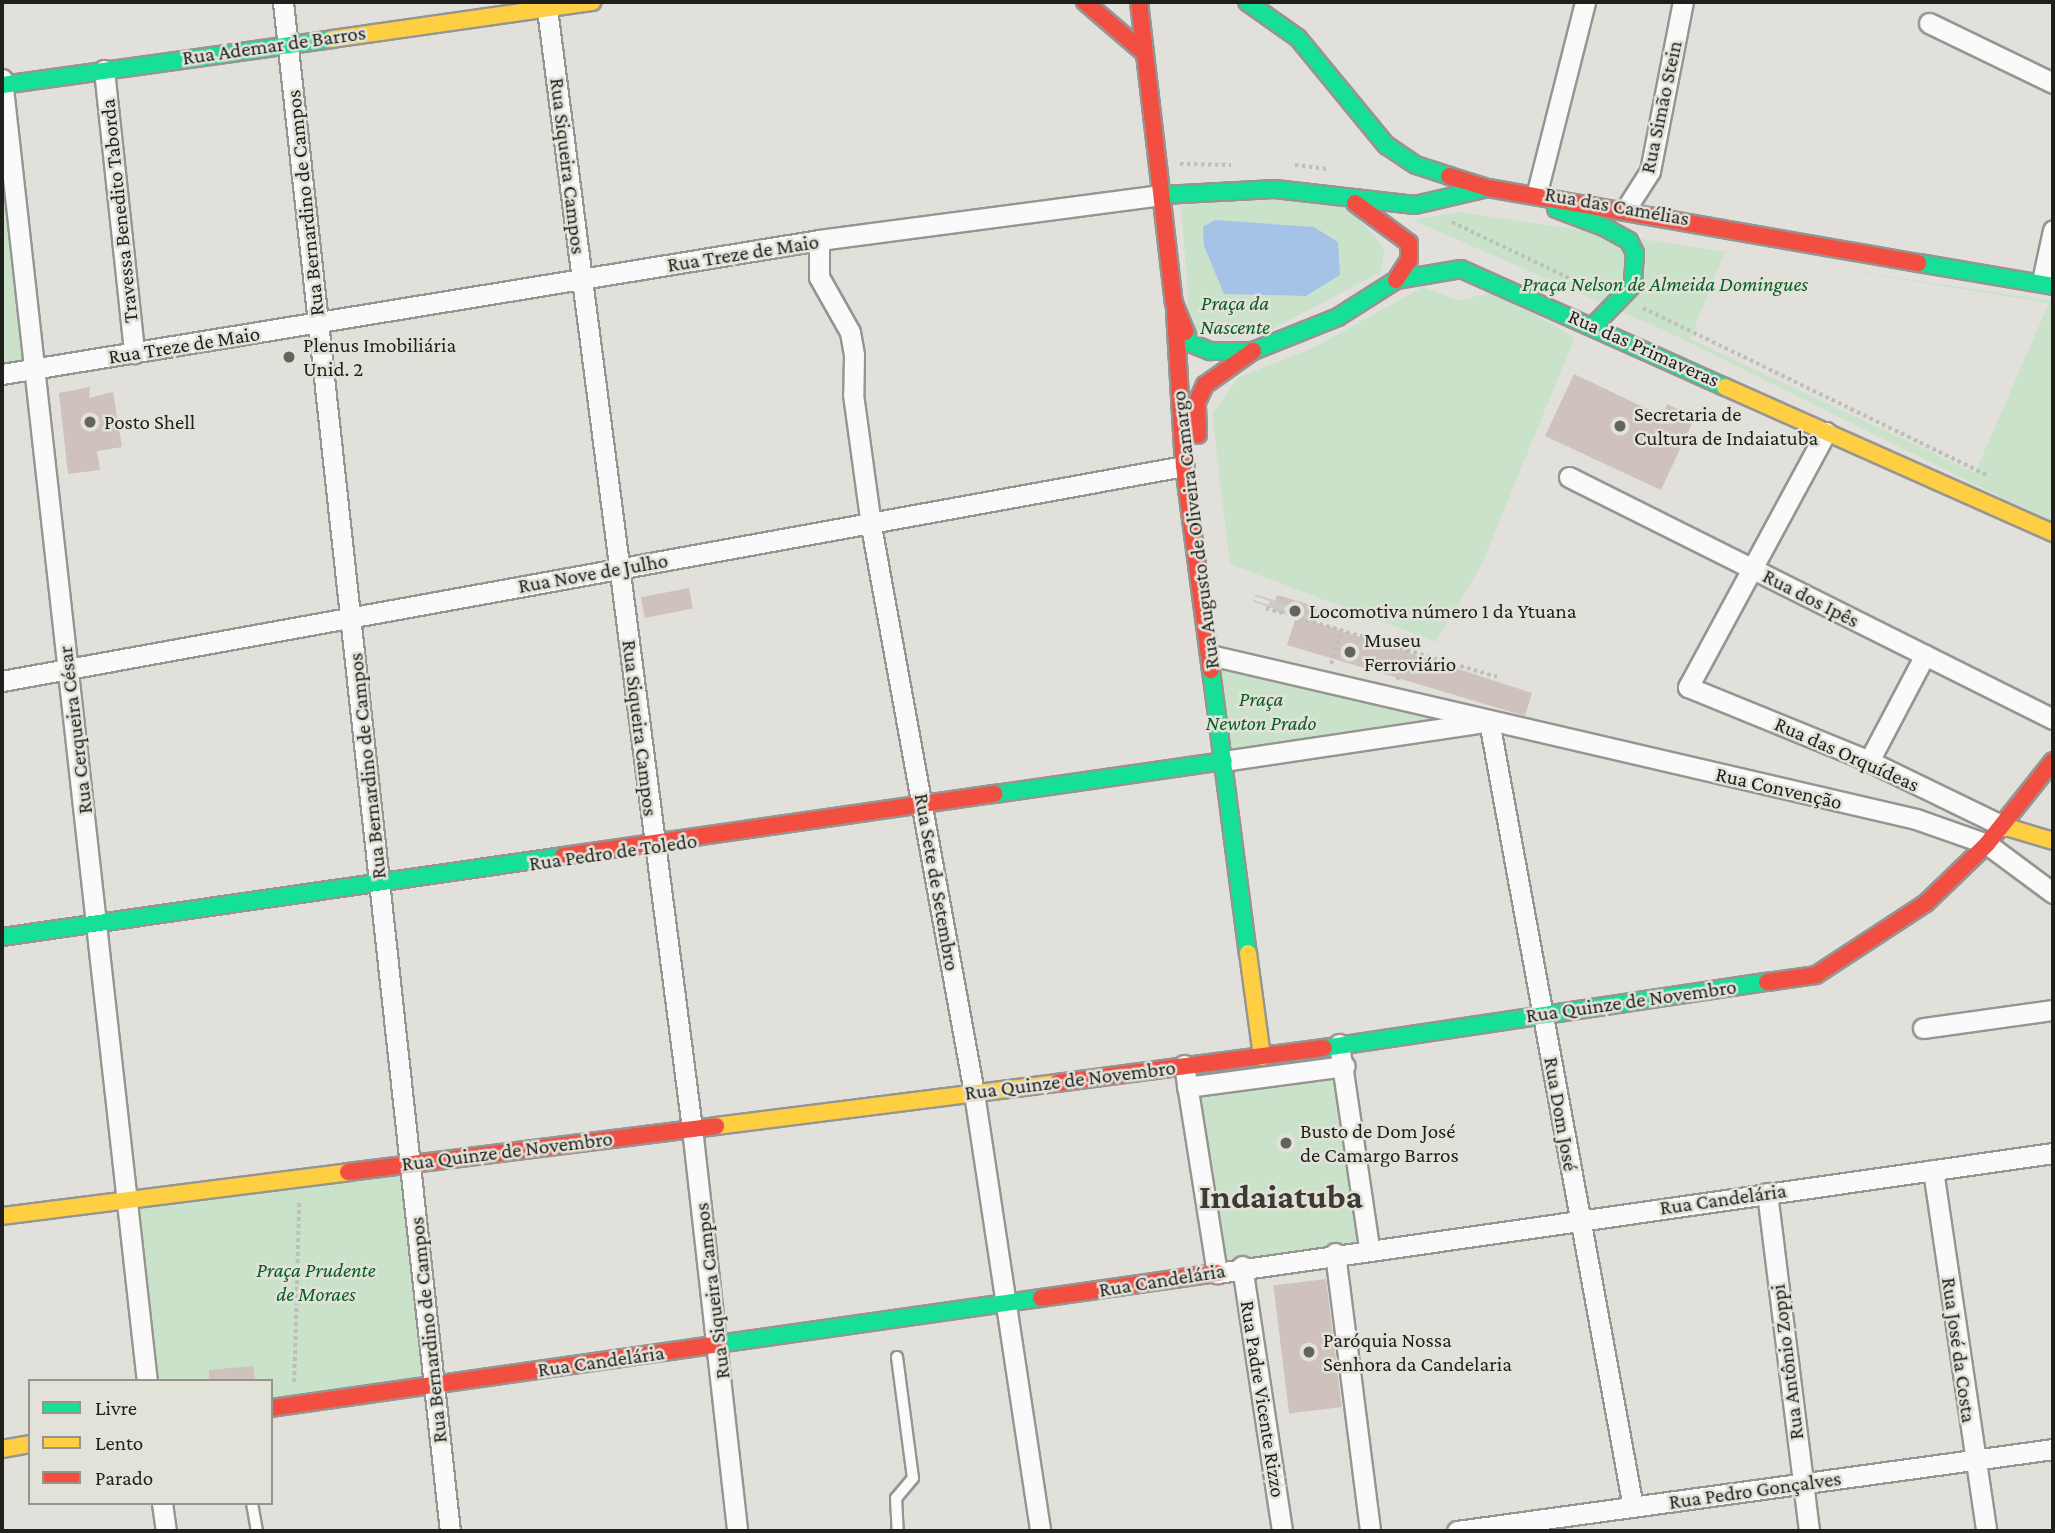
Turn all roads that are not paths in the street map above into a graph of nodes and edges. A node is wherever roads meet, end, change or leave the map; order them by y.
1 (283, 2) edge
2 (592, 2) edge
3 (1085, 2) edge
4 (1139, 2) edge
5 (1247, 2) edge
6 (1585, 2) edge
7 (1683, 2) edge
8 (547, 9) junction
9 (1928, 23) dead end
10 (287, 42) junction
11 (1141, 50) junction
12 (104, 70) junction
13 (2, 79) edge
14 (2053, 83) edge
15 (2, 85) edge
16 (1488, 188) junction
17 (1537, 192) junction
18 (1163, 195) junction
19 (1340, 196) junction
20 (1627, 207) junction
21 (2053, 230) edge
22 (819, 240) junction
23 (582, 279) junction
24 (1396, 280) junction
25 (2048, 284) edge
26 (1174, 303) junction
27 (318, 322) junction
28 (1593, 326) junction
29 (1253, 351) junction
30 (134, 353) junction
31 (34, 369) junction
32 (2, 374) edge
33 (1826, 432) junction
34 (1184, 466) junction
35 (1569, 477) dead end
36 (871, 526) junction
37 (2053, 533) edge
38 (1752, 568) junction
39 (620, 569) junction
40 (350, 615) junction
41 (1210, 655) junction
42 (1925, 655) junction
43 (68, 668) junction
44 (2, 681) edge
45 (2053, 719) edge
46 (1489, 722) junction
47 (1224, 761) junction
48 (1868, 761) junction
49 (2053, 761) edge
50 (924, 806) junction
51 (2003, 826) junction
52 (2053, 841) edge
53 (1987, 844) junction
54 (654, 846) junction
55 (380, 885) junction
56 (2053, 893) edge
57 (97, 925) junction
58 (2, 937) edge
59 (2053, 1010) edge
60 (1543, 1014) junction
61 (1923, 1028) dead end
62 (1339, 1044) junction
63 (1262, 1056) junction
64 (1184, 1065) junction
65 (1345, 1066) junction
66 (1187, 1087) junction
67 (974, 1093) junction
68 (692, 1128) junction
69 (2053, 1153) edge
70 (410, 1164) junction
71 (1933, 1170) junction
72 (1767, 1193) junction
73 (127, 1199) junction
74 (2, 1216) edge
75 (1580, 1219) junction
76 (1369, 1247) junction
77 (1335, 1253) junction
78 (1242, 1266) junction
79 (1217, 1273) junction
80 (1009, 1303) junction
81 (719, 1344) junction
82 (897, 1357) dead end
83 (147, 1379) edge
84 (434, 1385) junction
85 (273, 1408) edge
86 (28, 1444) edge
87 (2, 1449) edge
88 (2053, 1449) edge
89 (1976, 1460) junction
90 (1802, 1483) junction
91 (162, 1505) edge
92 (252, 1505) edge
93 (1633, 1507) junction
94 (166, 1531) edge
95 (257, 1531) edge
96 (450, 1531) edge
97 (737, 1531) edge
98 (898, 1531) edge
99 (1040, 1531) edge
100 (1282, 1531) edge
101 (1370, 1531) edge
102 (1457, 1531) edge
103 (1463, 1531) edge
104 (1809, 1531) edge
105 (1986, 1531) edge

1 - 10 street, Rua Bernardino de Campos
2 - 8 street, Rua Ademar de Barros
3 - 11 street
4 - 11 street, Rua Augusto de Oliveira Camargo
5 - 16 street, Rua das Camélias
6 - 17 street
7 - 20 street, Rua Simão Stein
8 - 10 street, Rua Ademar de Barros
8 - 23 street, Rua Siqueira Campos
9 - 14 street
10 - 12 street, Rua Ademar de Barros
10 - 27 street, Rua Bernardino de Campos
11 - 18 street, Rua Augusto de Oliveira Camargo
12 - 15 street, Rua Ademar de Barros
12 - 30 street, Travessa Benedito Taborda
13 - 15 street, Rua Cerqueira César
15 - 31 street, Rua Cerqueira César
16 - 17 street, Rua das Camélias
16 - 19 street, Rua Treze de Maio
16 - 28 street
17 - 20 street, Rua das Camélias
18 - 19 street, Rua Treze de Maio
18 - 22 street, Rua Treze de Maio
18 - 26 street, Rua Augusto de Oliveira Camargo
19 - 24 street
20 - 25 street, Rua das Camélias
21 - 25 street
22 - 23 street, Rua Treze de Maio
22 - 36 street, Rua Sete de Setembro
23 - 27 street, Rua Treze de Maio
23 - 39 street, Rua Siqueira Campos
24 - 28 street, Rua das Primaveras
24 - 29 street, Rua das Primaveras
26 - 29 street
26 - 34 street, Rua Augusto de Oliveira Camargo
27 - 30 street, Rua Treze de Maio
27 - 40 street, Rua Bernardino de Campos
28 - 33 street, Rua das Primaveras
29 - 34 street, Rua das Primaveras
30 - 31 street, Rua Treze de Maio
31 - 32 street, Rua Treze de Maio
31 - 43 street, Rua Cerqueira César
33 - 37 street, Rua das Primaveras
33 - 38 street
34 - 36 street, Rua Nove de Julho
34 - 41 street, Rua Augusto de Oliveira Camargo
35 - 38 street, Rua dos Ipês
36 - 39 street, Rua Nove de Julho
36 - 50 street, Rua Sete de Setembro
38 - 42 street, Rua dos Ipês
38 - 48 street, Rua das Orquídeas
39 - 40 street, Rua Nove de Julho
39 - 54 street, Rua Siqueira Campos
40 - 43 street, Rua Nove de Julho
40 - 55 street, Rua Bernardino de Campos
41 - 46 street
41 - 47 street, Rua Augusto de Oliveira Camargo
42 - 45 street, Rua dos Ipês
42 - 48 street
43 - 44 street, Rua Nove de Julho
43 - 57 street, Rua Cerqueira César
46 - 47 street
46 - 53 street, Rua Convenção
46 - 60 street, Rua Dom José
47 - 50 street, Rua Pedro de Toledo
47 - 63 street, Rua Augusto de Oliveira Camargo
48 - 51 street, Rua das Orquídeas
49 - 51 street, Rua Quinze de Novembro
50 - 54 street, Rua Pedro de Toledo
50 - 67 street, Rua Sete de Setembro
51 - 52 street
51 - 53 street, Rua Quinze de Novembro
53 - 56 street, Rua Convenção
53 - 60 street, Rua Quinze de Novembro
54 - 55 street, Rua Pedro de Toledo
54 - 68 street, Rua Siqueira Campos
55 - 57 street, Rua Pedro de Toledo
55 - 70 street, Rua Bernardino de Campos
57 - 58 street, Rua Pedro de Toledo
57 - 73 street, Rua Cerqueira César
59 - 61 street
60 - 62 street, Rua Quinze de Novembro
60 - 75 street, Rua Dom José
62 - 63 street, Rua Quinze de Novembro
62 - 65 street
63 - 64 street, Rua Quinze de Novembro
64 - 66 street
64 - 67 street, Rua Quinze de Novembro
65 - 66 street
65 - 76 street
66 - 79 street
67 - 68 street, Rua Quinze de Novembro
67 - 80 street, Rua Sete de Setembro
68 - 70 street, Rua Quinze de Novembro
68 - 81 street, Rua Siqueira Campos
69 - 71 street, Rua Candelária
70 - 73 street, Rua Quinze de Novembro
70 - 84 street, Rua Bernardino de Campos
71 - 72 street, Rua Candelária
71 - 89 street, Rua José da Costa
72 - 75 street, Rua Candelária
72 - 90 street, Rua Antônio Zoppi
73 - 74 street, Rua Quinze de Novembro
73 - 83 street, Rua Cerqueira César
75 - 76 street, Rua Candelária
75 - 93 street, Rua Dom José
76 - 77 street, Rua Candelária
77 - 78 street, Rua Candelária
77 - 101 street
78 - 79 street, Rua Candelária
78 - 100 street, Rua Padre Vicente Rizzo
79 - 80 street, Rua Candelária
80 - 81 street, Rua Candelária
80 - 99 street, Rua Sete de Setembro
81 - 84 street, Rua Candelária
81 - 97 street, Rua Siqueira Campos
82 - 98 lane
84 - 85 street, Rua Candelária
84 - 96 street, Rua Bernardino de Campos
86 - 87 street
88 - 89 street, Rua Pedro Gonçalves
89 - 90 street, Rua Pedro Gonçalves
89 - 105 street, Rua José da Costa
90 - 93 street, Rua Pedro Gonçalves
90 - 104 street, Rua Antônio Zoppi
91 - 94 street
92 - 95 lane
93 - 103 street, Rua Pedro Gonçalves
102 - 103 street, Rua Pedro Gonçalves

